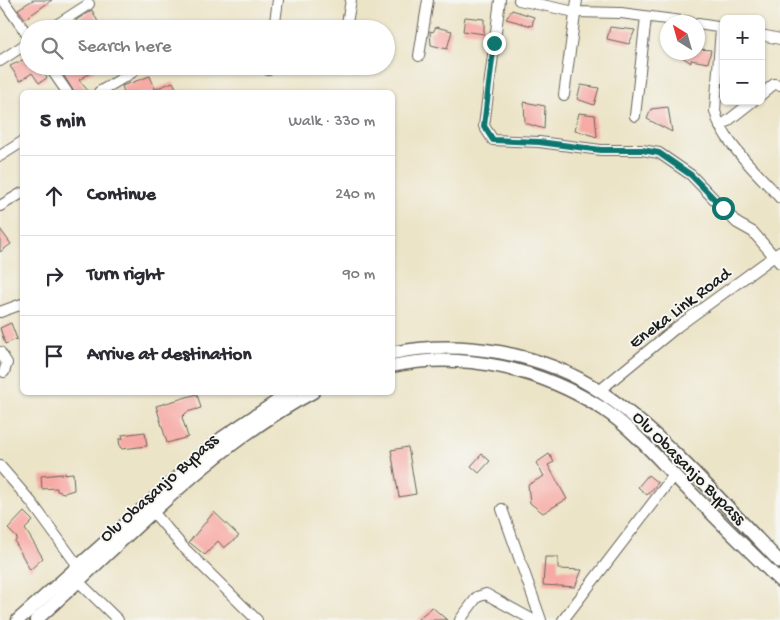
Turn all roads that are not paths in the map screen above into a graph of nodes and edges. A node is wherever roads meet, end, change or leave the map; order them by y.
1 (3, 0) edge
2 (278, 0) edge
3 (351, 0) edge
4 (428, 0) edge
5 (500, 0) edge
6 (518, 0) edge
7 (577, 0) edge
8 (89, 4) dead end
9 (575, 12) junction
10 (646, 17) junction
11 (660, 19) edge
12 (64, 20) edge
13 (275, 20) edge
14 (348, 20) edge
15 (20, 24) edge
16 (705, 25) edge
17 (720, 28) edge
18 (765, 36) edge
19 (780, 39) edge
20 (20, 48) edge
21 (720, 52) edge
22 (419, 56) dead end
23 (0, 61) edge
24 (55, 75) edge
25 (128, 75) edge
26 (780, 85) edge
27 (66, 90) edge
28 (102, 90) edge
29 (765, 92) edge
30 (564, 95) dead end
31 (748, 105) edge
32 (635, 116) dead end
33 (720, 127) junction
34 (20, 143) edge
35 (0, 156) edge
36 (20, 193) edge
37 (780, 198) edge
38 (0, 206) edge
39 (778, 257) edge
40 (20, 305) edge
41 (0, 312) edge
42 (0, 352) edge
43 (395, 353) edge
44 (395, 365) edge
45 (4, 372) dead end
46 (599, 391) junction
47 (286, 395) edge
48 (308, 395) edge
49 (0, 466) edge
50 (674, 476) junction
51 (502, 509) dead end
52 (154, 513) junction
53 (780, 562) edge
54 (78, 566) junction
55 (780, 581) edge
56 (79, 582) junction
57 (18, 620) edge
58 (36, 620) edge
59 (118, 620) edge
60 (257, 620) edge
61 (460, 620) edge
62 (533, 620) edge
63 (540, 620) edge
64 (563, 620) edge

1 - 15 street
2 - 13 street
3 - 14 street
4 - 22 street
5 - 39 street
6 - 9 street
7 - 9 street
8 - 12 street
9 - 10 street
9 - 30 street
10 - 11 street
10 - 32 street
16 - 17 street
18 - 19 street
20 - 23 street
21 - 33 street
24 - 27 street
25 - 28 street
26 - 29 street
31 - 33 street
33 - 37 street
34 - 35 street
36 - 38 street
39 - 46 street, Eneka Link Road
40 - 41 street
42 - 45 street
43 - 46 main road
44 - 50 main road, Olu Obasanjo Bypass
46 - 53 main road
47 - 54 main road
48 - 52 main road, Olu Obasanjo Bypass
49 - 54 street
50 - 55 main road, Olu Obasanjo Bypass
50 - 64 street
51 - 63 street
52 - 56 main road, Olu Obasanjo Bypass
52 - 60 street
54 - 57 main road
56 - 58 main road, Olu Obasanjo Bypass
56 - 59 street
61 - 62 street

